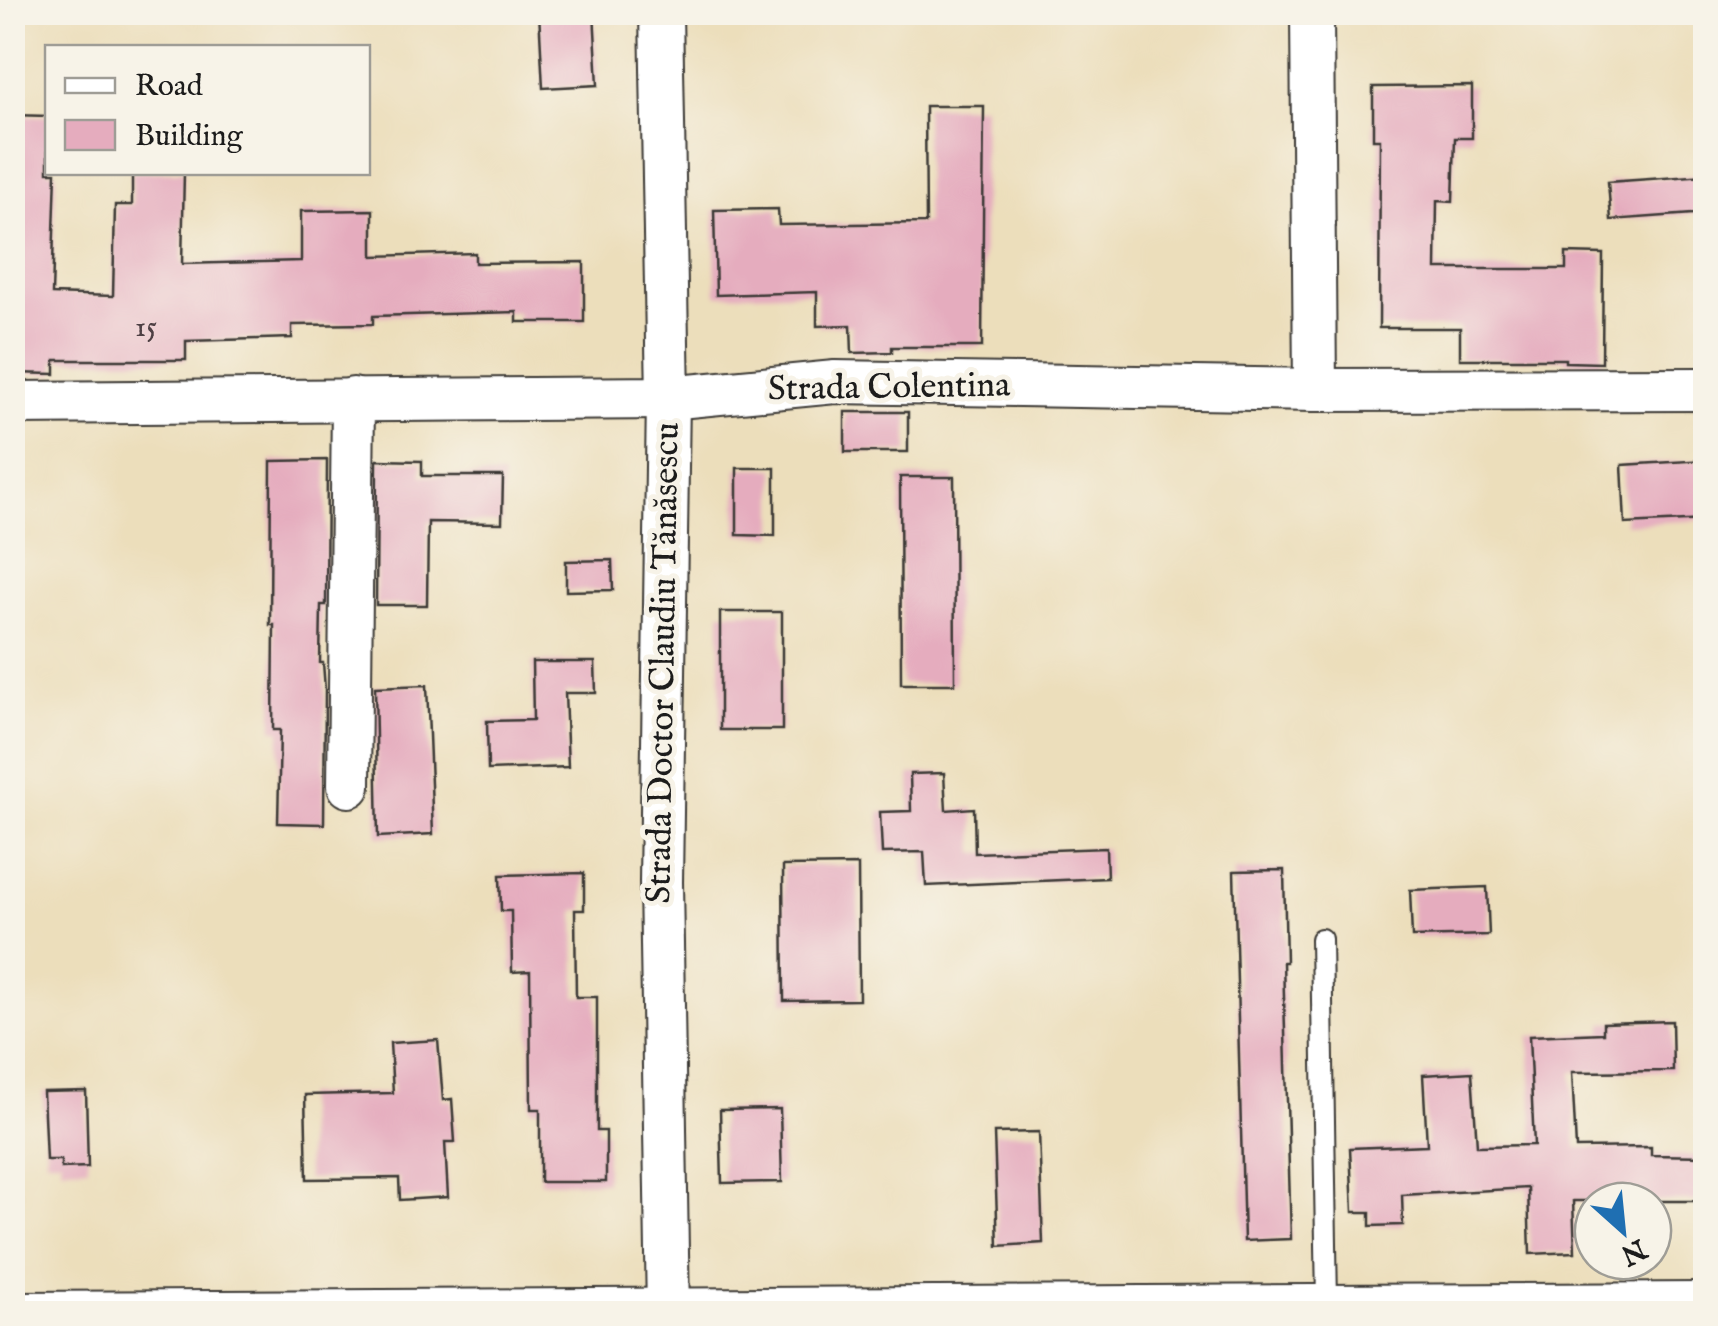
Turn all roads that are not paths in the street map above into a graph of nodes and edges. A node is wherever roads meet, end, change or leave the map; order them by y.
1 (661, 12) edge
2 (1312, 12) edge
3 (1706, 389) edge
4 (1315, 390) junction
5 (668, 398) junction
6 (353, 399) junction
7 (12, 403) edge
8 (348, 786) dead end
9 (1321, 939) dead end
10 (1327, 1304) junction
11 (1706, 1304) edge
12 (668, 1312) edge
13 (12, 1314) edge

1 - 5 street, Strada Doctor Claudiu Tănăsescu
2 - 4 street
3 - 4 street, Strada Colentina
4 - 5 street, Strada Colentina
5 - 6 street, Strada Colentina
5 - 12 street, Strada Doctor Claudiu Tănăsescu
6 - 7 street, Strada Colentina
6 - 8 street
9 - 10 lane
10 - 11 street
10 - 12 street
12 - 13 street

